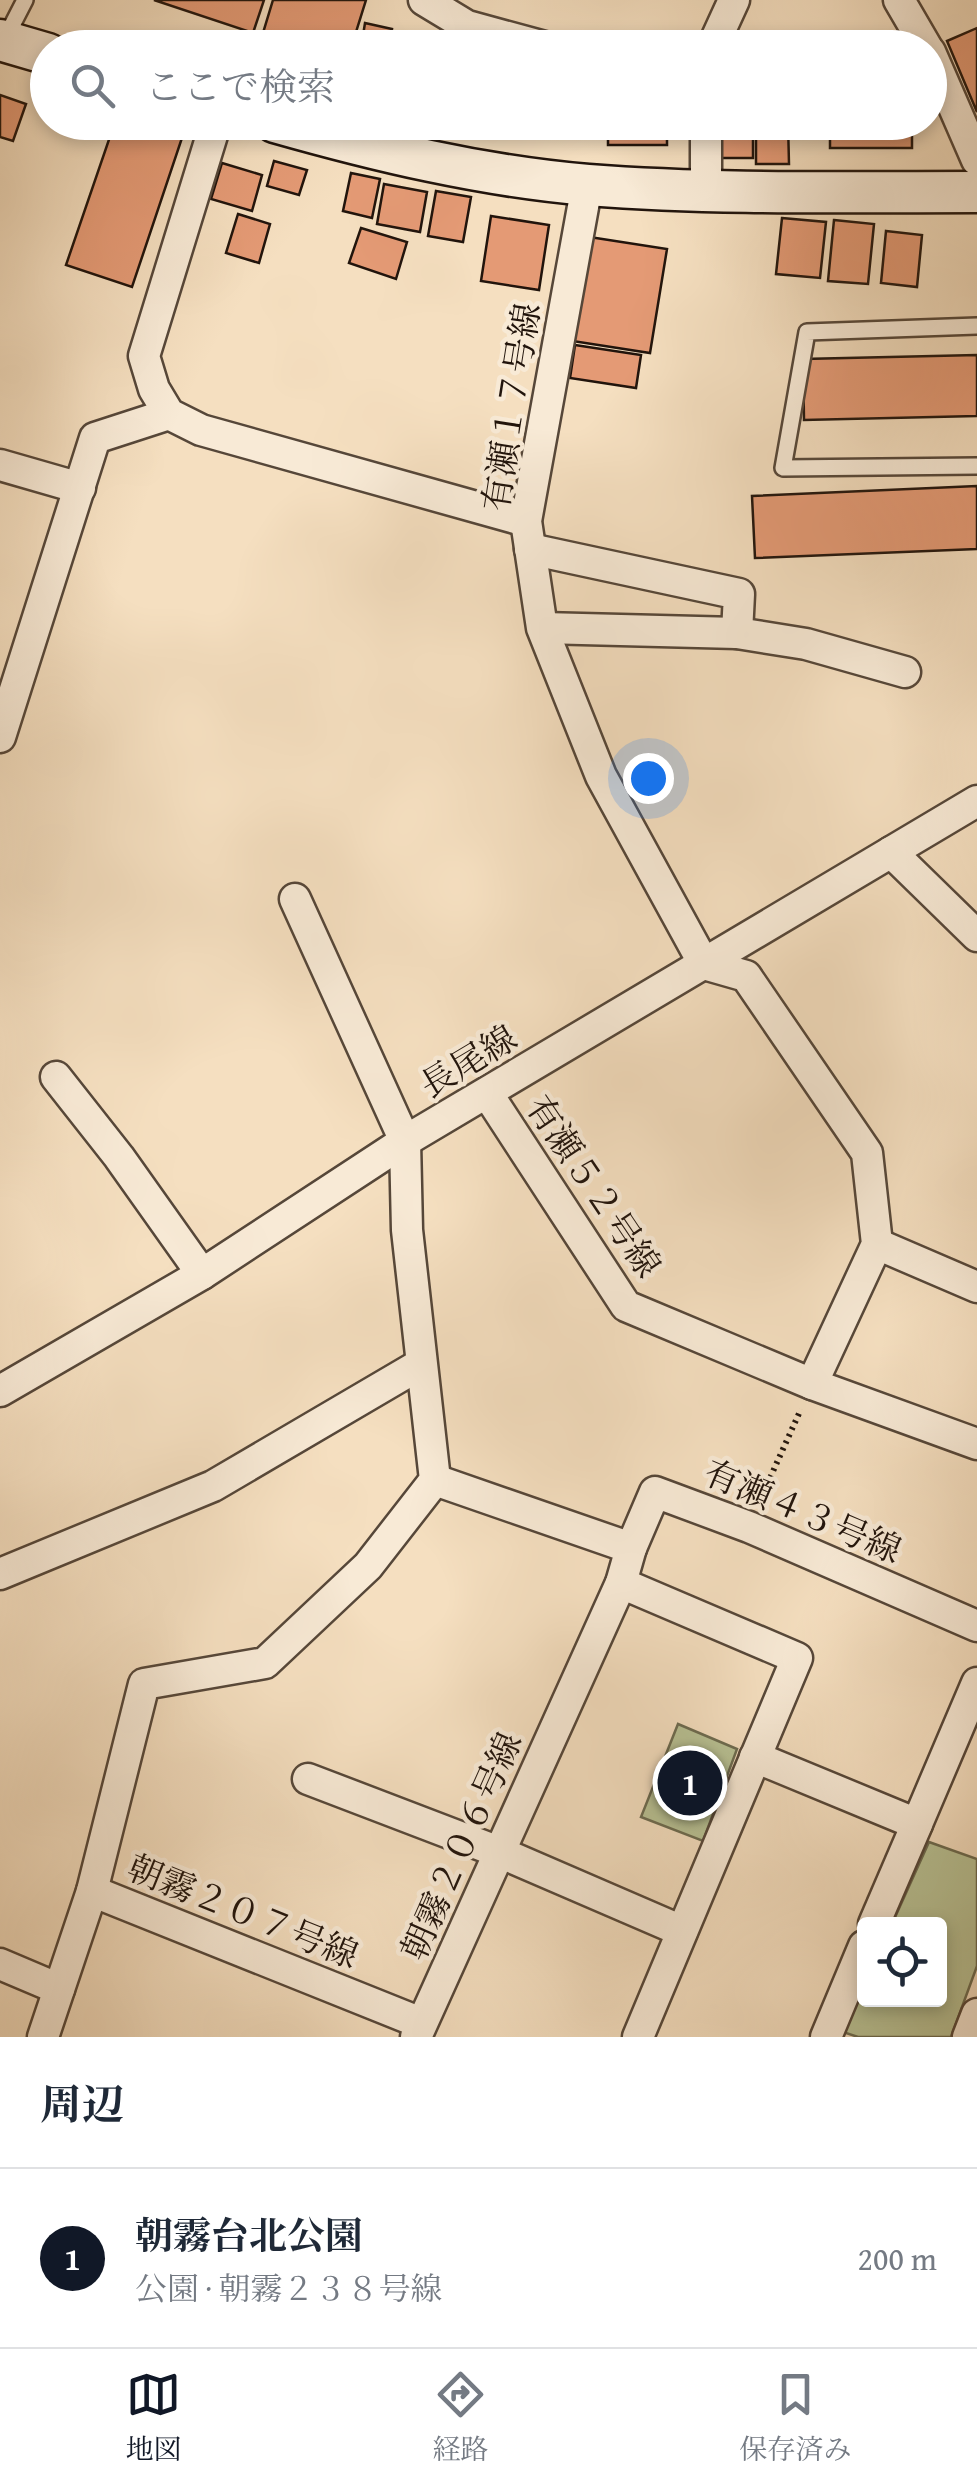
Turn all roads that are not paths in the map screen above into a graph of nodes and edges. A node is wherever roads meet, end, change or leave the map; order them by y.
1 (25, 0) edge
2 (424, 0) edge
3 (734, 0) edge
4 (899, 0) edge
5 (483, 30) edge
6 (720, 30) edge
7 (916, 30) edge
8 (2, 40) edge
9 (30, 49) edge
10 (947, 93) edge
11 (210, 140) edge
12 (338, 140) edge
13 (706, 140) edge
14 (977, 160) edge
15 (586, 184) junction
16 (706, 191) junction
17 (977, 192) edge
18 (977, 326) edge
19 (169, 414) junction
20 (0, 465) edge
21 (977, 466) edge
22 (80, 488) junction
23 (528, 535) junction
24 (543, 628) junction
25 (736, 633) junction
26 (905, 672) dead end
27 (0, 737) edge
28 (977, 801) edge
29 (891, 852) junction
30 (295, 899) dead end
31 (977, 936) edge
32 (704, 964) junction
33 (56, 1077) dead end
34 (487, 1093) junction
35 (405, 1142) junction
36 (877, 1244) junction
37 (202, 1274) junction
38 (977, 1288) edge
39 (421, 1364) junction
40 (812, 1384) junction
41 (0, 1391) edge
42 (977, 1444) edge
43 (435, 1480) junction
44 (630, 1548) junction
45 (0, 1574) edge
46 (621, 1583) junction
47 (977, 1626) edge
48 (977, 1683) edge
49 (755, 1757) junction
50 (308, 1779) dead end
51 (917, 1824) junction
52 (499, 1852) junction
53 (92, 1891) junction
54 (877, 1917) edge
55 (682, 1931) junction
56 (857, 1963) edge
57 (0, 1964) edge
58 (60, 1989) junction
59 (977, 2014) edge
60 (419, 2030) edge
61 (44, 2037) edge
62 (638, 2037) edge
63 (826, 2037) edge
64 (968, 2037) edge

1 - 8 lane
2 - 5 street
3 - 6 street
4 - 7 street
8 - 9 street
10 - 14 street
11 - 19 street
12 - 15 street
13 - 16 street
15 - 16 street
15 - 23 street, 有瀬１７号線
16 - 17 street
18 - 21 lane
19 - 22 street
19 - 23 street
20 - 22 street
22 - 27 street
23 - 24 street, 有瀬１７号線
23 - 25 street
24 - 25 street
24 - 32 street, 有瀬１７号線
25 - 26 street
28 - 29 street, 長尾線
29 - 31 street
29 - 32 street, 長尾線
30 - 35 street
32 - 34 street, 長尾線
32 - 36 street
33 - 37 street
34 - 35 street, 長尾線
34 - 40 street, 有瀬５２号線
35 - 37 street, 長尾線
35 - 39 street
36 - 38 street
36 - 40 street
37 - 41 street, 長尾線
39 - 43 street
39 - 45 street
40 - 42 street, 有瀬５２号線
43 - 44 street
43 - 53 street
44 - 46 street, 朝霧２０６号線
44 - 47 street, 有瀬４３号線
46 - 49 street
46 - 52 street, 朝霧２０６号線
48 - 51 street
49 - 51 street
49 - 55 street
50 - 52 street
51 - 54 street
52 - 55 street
52 - 60 street, 朝霧２０６号線
53 - 58 street
53 - 60 street, 朝霧２０７号線
55 - 62 street
56 - 63 street
57 - 58 street
58 - 61 street
59 - 64 street

